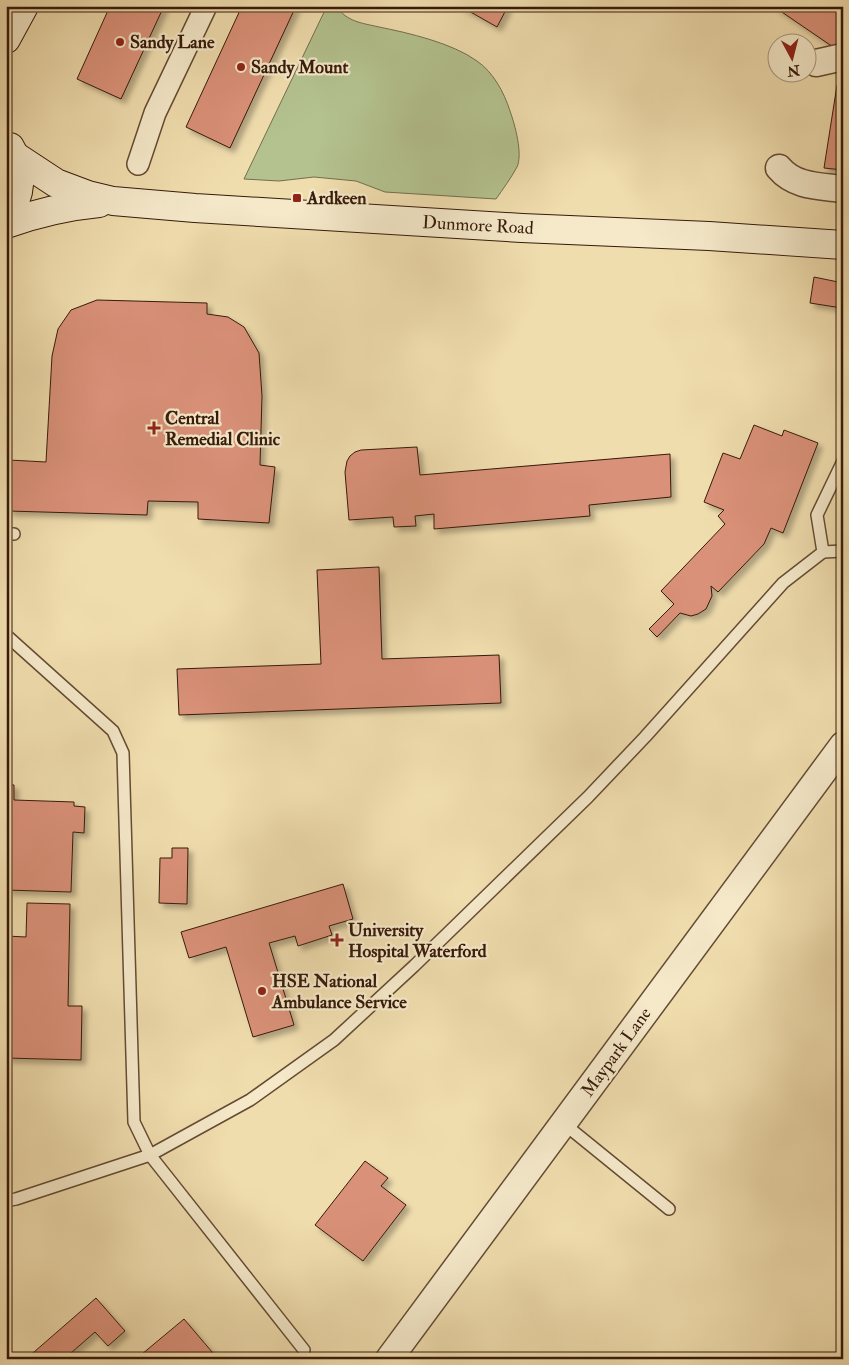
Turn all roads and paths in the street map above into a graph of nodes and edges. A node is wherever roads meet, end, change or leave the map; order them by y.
1 (24, 6) edge
2 (206, 6) edge
3 (6, 39) edge
4 (843, 57) edge
5 (816, 63) dead end
6 (9, 144) edge
7 (138, 164) dead end
8 (779, 168) dead end
9 (843, 189) edge
10 (113, 201) junction
11 (6, 218) edge
12 (6, 224) edge
13 (843, 245) edge
14 (843, 461) edge
15 (843, 551) edge
16 (823, 552) junction
17 (6, 635) edge
18 (843, 745) edge
19 (563, 1123) junction
20 (150, 1155) junction
21 (6, 1201) edge
22 (669, 1209) dead end
23 (304, 1350) dead end
24 (389, 1359) edge

1 - 3 main road
2 - 7 street
4 - 5 street
6 - 10 main road, Dunmore Road
6 - 11 main road
8 - 9 street
10 - 12 main road, Dunmore Road
10 - 13 main road, Dunmore Road
14 - 16 lane
15 - 16 lane
16 - 20 lane
17 - 20 lane
18 - 19 street, Maypark Lane
19 - 22 lane
19 - 24 street, Maypark Lane
20 - 21 lane
20 - 23 lane

